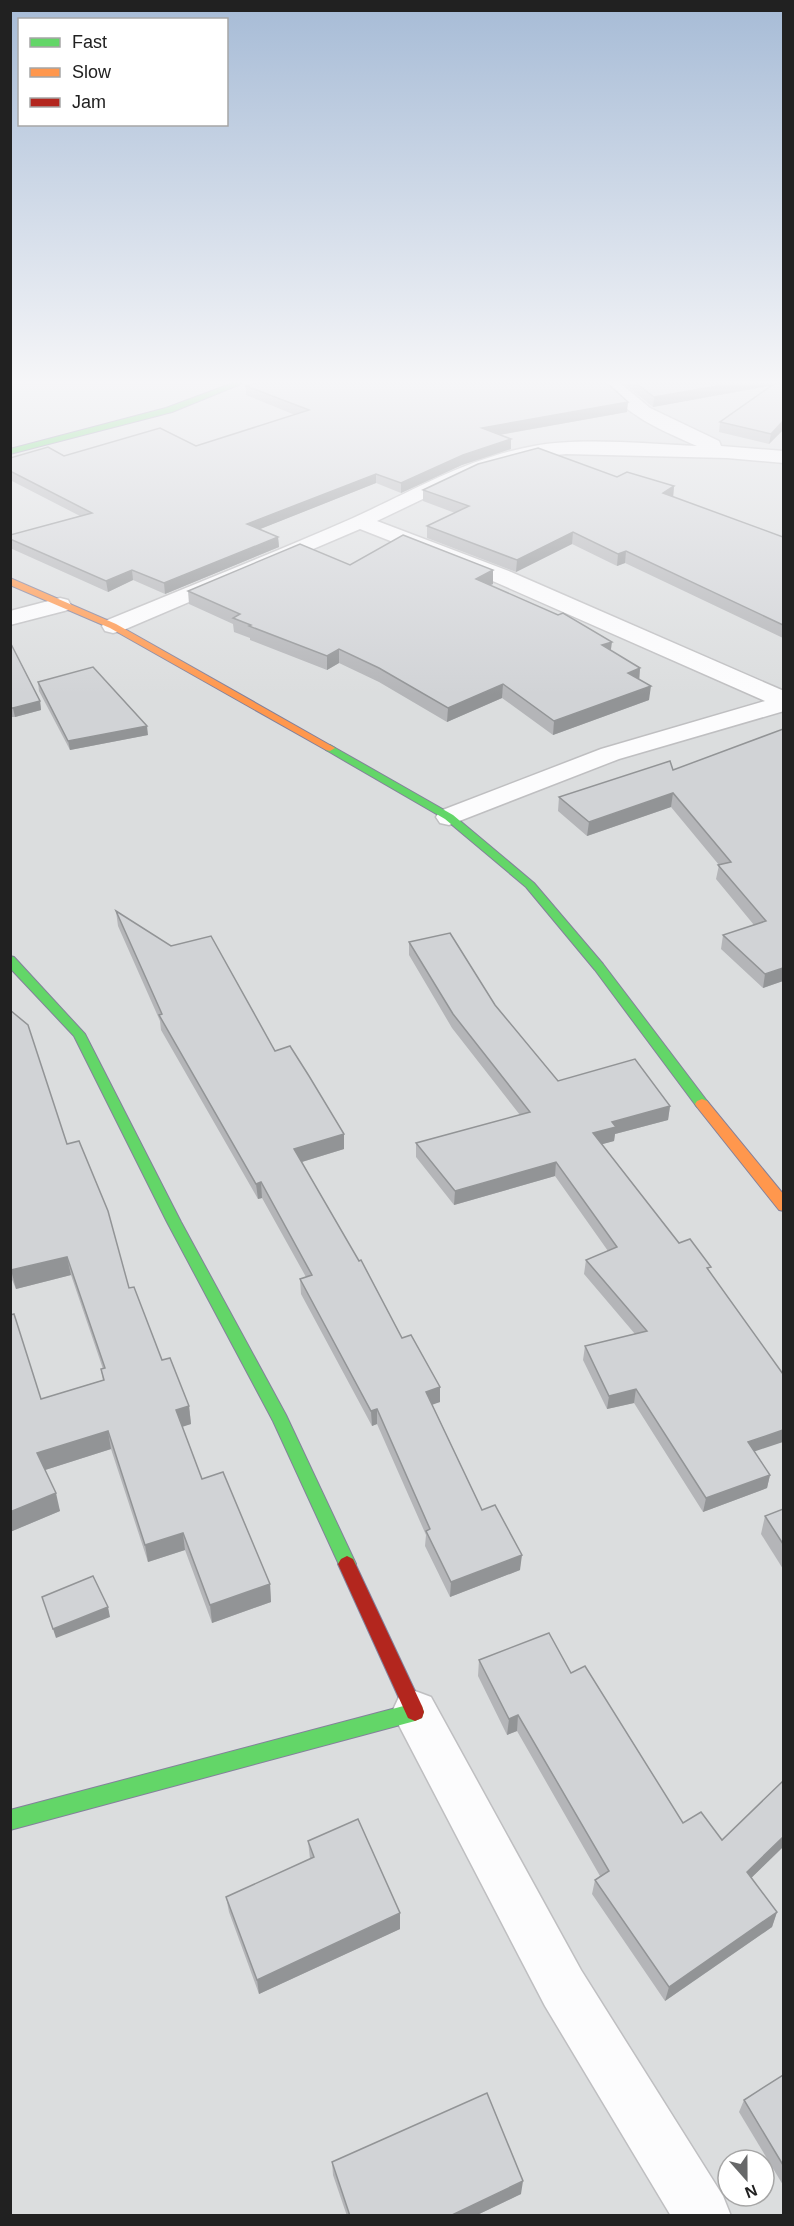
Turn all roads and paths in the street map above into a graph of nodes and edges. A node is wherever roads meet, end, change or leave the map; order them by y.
1 (433, 487) edge
2 (360, 522) junction
3 (10, 581) edge
4 (60, 604) junction
5 (10, 618) edge
6 (113, 626) junction
7 (783, 702) edge
8 (449, 817) junction
9 (10, 960) edge
10 (783, 1206) edge
11 (415, 1712) junction
12 (10, 1820) edge
13 (703, 2216) edge

1 - 2 street
2 - 6 street
2 - 7 street
3 - 4 street
4 - 5 street
4 - 6 street
6 - 8 street
7 - 8 street
8 - 10 street
9 - 11 street
11 - 12 street
11 - 13 street

